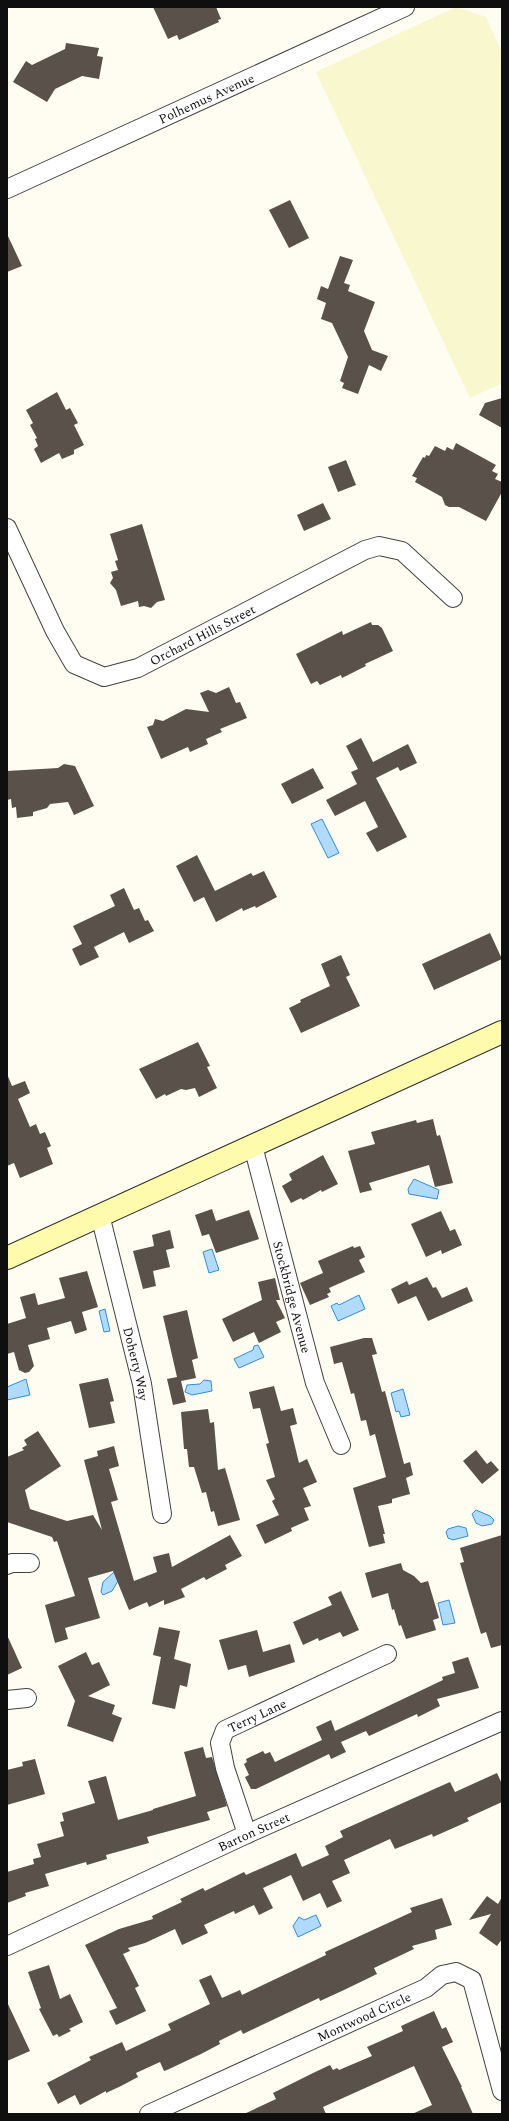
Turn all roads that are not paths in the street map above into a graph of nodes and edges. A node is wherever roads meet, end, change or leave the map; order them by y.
1 (405, 7) edge
2 (7, 189) edge
3 (7, 528) edge
4 (452, 598) dead end
5 (502, 1032) edge
6 (253, 1146) junction
7 (100, 1215) junction
8 (7, 1258) edge
9 (340, 1445) dead end
10 (162, 1514) dead end
11 (30, 1563) dead end
12 (7, 1565) edge
13 (387, 1654) dead end
14 (27, 1698) dead end
15 (7, 1700) edge
16 (502, 1721) edge
17 (247, 1834) junction
18 (7, 1946) edge
19 (502, 2091) edge
20 (149, 2114) edge

1 - 2 street, Polhemus Avenue
3 - 4 street, Orchard Hills Street
5 - 6 street
6 - 7 street
6 - 9 street, Stockbridge Avenue
7 - 8 street
7 - 10 street, Doherty Way
11 - 12 street
13 - 17 street, Terry Lane
14 - 15 street
16 - 17 street, Barton Street
17 - 18 street, Barton Street
19 - 20 street, Montwood Circle

